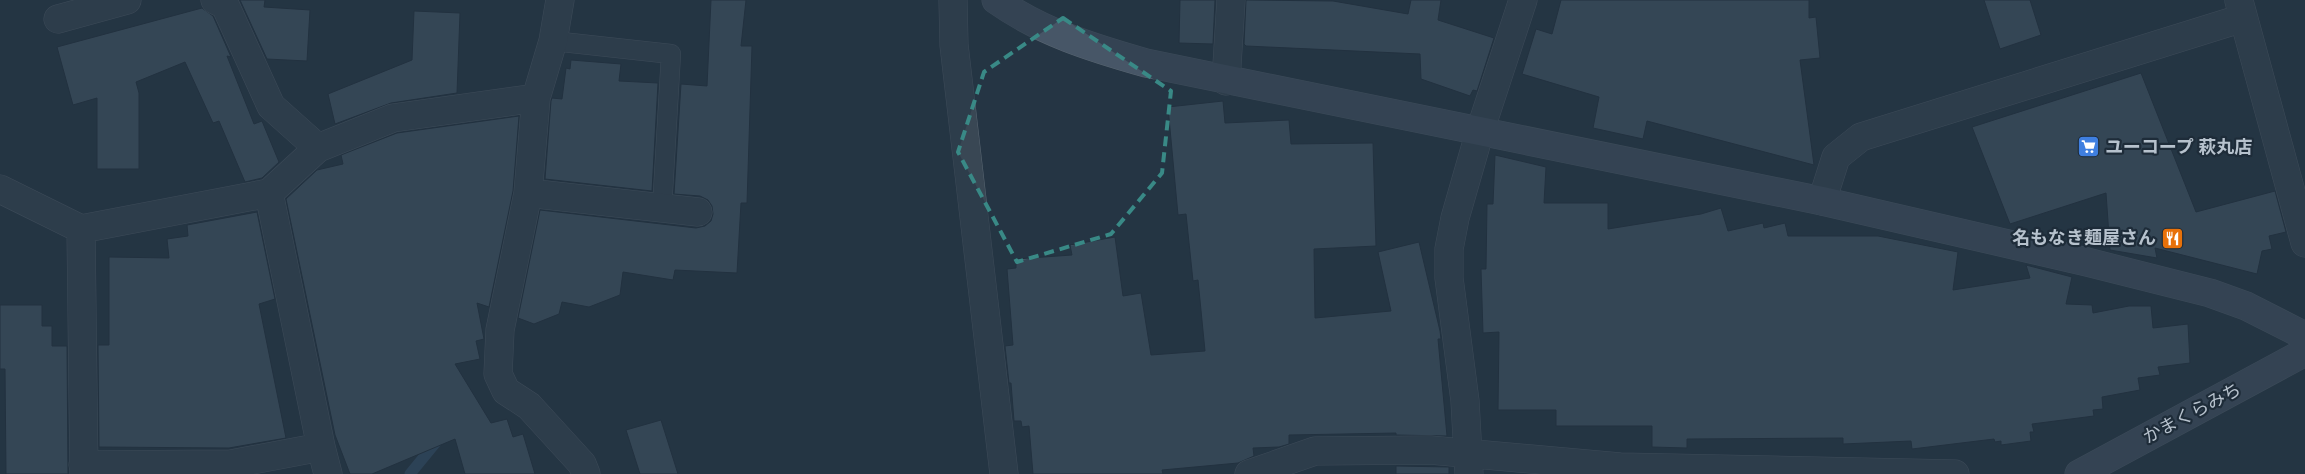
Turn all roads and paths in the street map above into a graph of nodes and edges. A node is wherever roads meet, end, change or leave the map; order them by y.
1 (127, 0) edge
2 (215, 0) edge
3 (560, 0) edge
4 (953, 0) edge
5 (996, 0) edge
6 (1231, 0) edge
7 (1523, 0) edge
8 (2241, 9) edge
9 (58, 19) dead end
10 (553, 41) junction
11 (1226, 81) junction
12 (536, 98) junction
13 (1480, 132) junction
14 (318, 148) junction
15 (0, 189) edge
16 (269, 193) junction
17 (528, 193) junction
18 (1822, 201) junction
19 (662, 209) junction
20 (698, 212) dead end
21 (81, 229) junction
22 (2305, 243) edge
23 (2305, 336) edge
24 (2305, 352) edge
25 (321, 447) junction
26 (1468, 463) edge
27 (83, 470) edge
28 (328, 474) edge
29 (586, 474) edge
30 (1004, 474) edge
31 (1249, 474) edge
32 (1955, 474) edge
33 (2079, 474) edge

1 - 9 street
2 - 14 street
3 - 10 street
4 - 30 street
5 - 11 street
6 - 11 street
7 - 13 street
8 - 18 street
8 - 22 street
10 - 12 street
10 - 19 lane
11 - 13 street
12 - 14 street
12 - 17 street
13 - 18 street
13 - 26 street
14 - 16 street
15 - 21 street
16 - 21 street
16 - 25 street
17 - 19 street
17 - 29 street
18 - 23 street
19 - 20 street
21 - 27 street
24 - 33 street, かまくらみち
25 - 27 street
25 - 28 street
26 - 31 street
26 - 32 street

